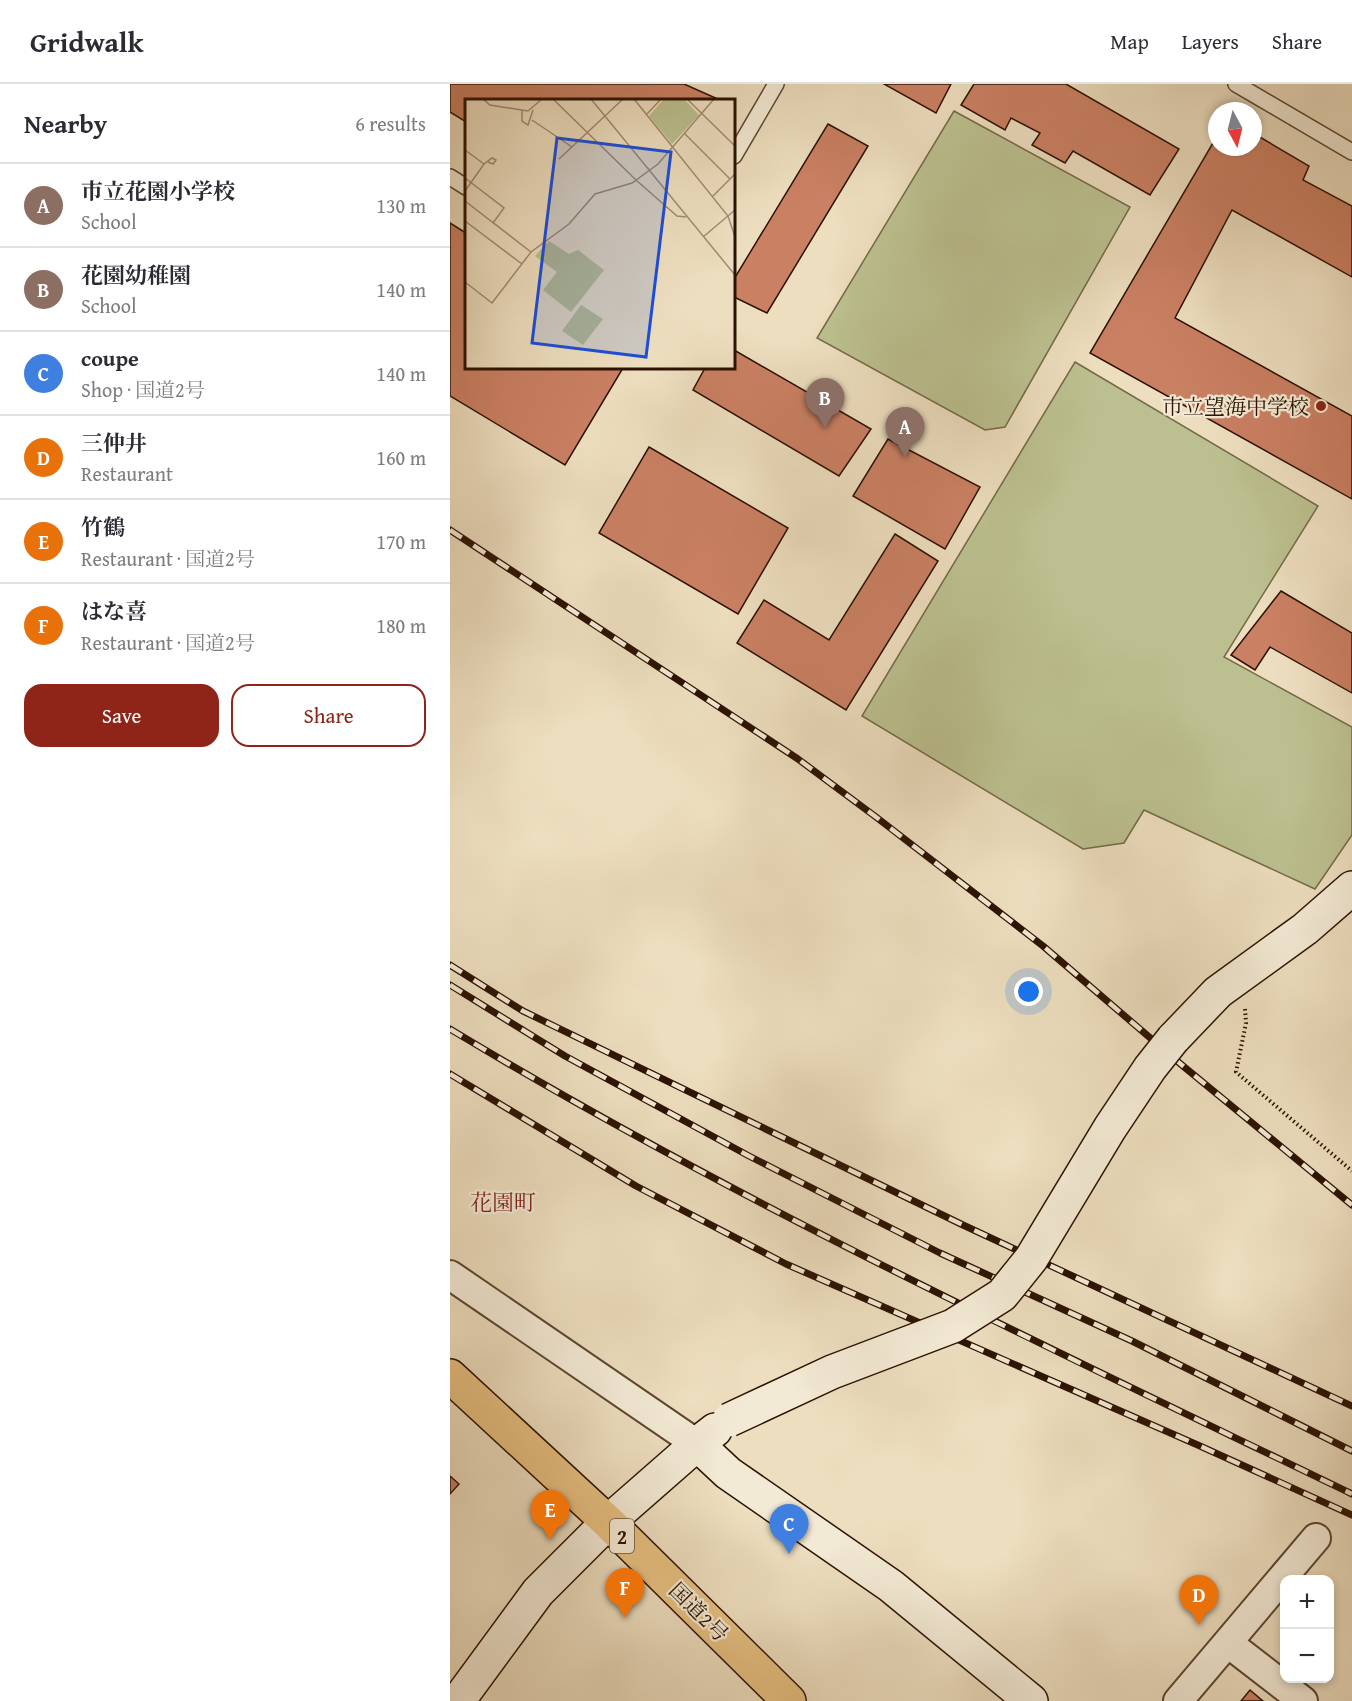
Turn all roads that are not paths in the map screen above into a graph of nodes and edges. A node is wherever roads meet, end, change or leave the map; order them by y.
1 (776, 84) edge
2 (1236, 84) edge
3 (1352, 152) edge
4 (735, 154) edge
5 (450, 177) edge
6 (465, 186) edge
7 (1352, 888) edge
8 (450, 1275) edge
9 (450, 1376) edge
10 (697, 1443) junction
11 (608, 1522) junction
12 (1316, 1538) dead end
13 (1228, 1643) junction
14 (458, 1701) edge
15 (789, 1701) edge
16 (1031, 1701) edge
17 (1178, 1701) edge
18 (1303, 1701) edge

1 - 4 lane
2 - 3 lane
5 - 6 lane
7 - 10 street, bridge
8 - 10 street
9 - 11 highway, 国道2号 / 2
10 - 11 street
10 - 16 street
11 - 14 street
11 - 15 highway, 国道2号 / 2
12 - 13 street
13 - 17 street
13 - 18 street

